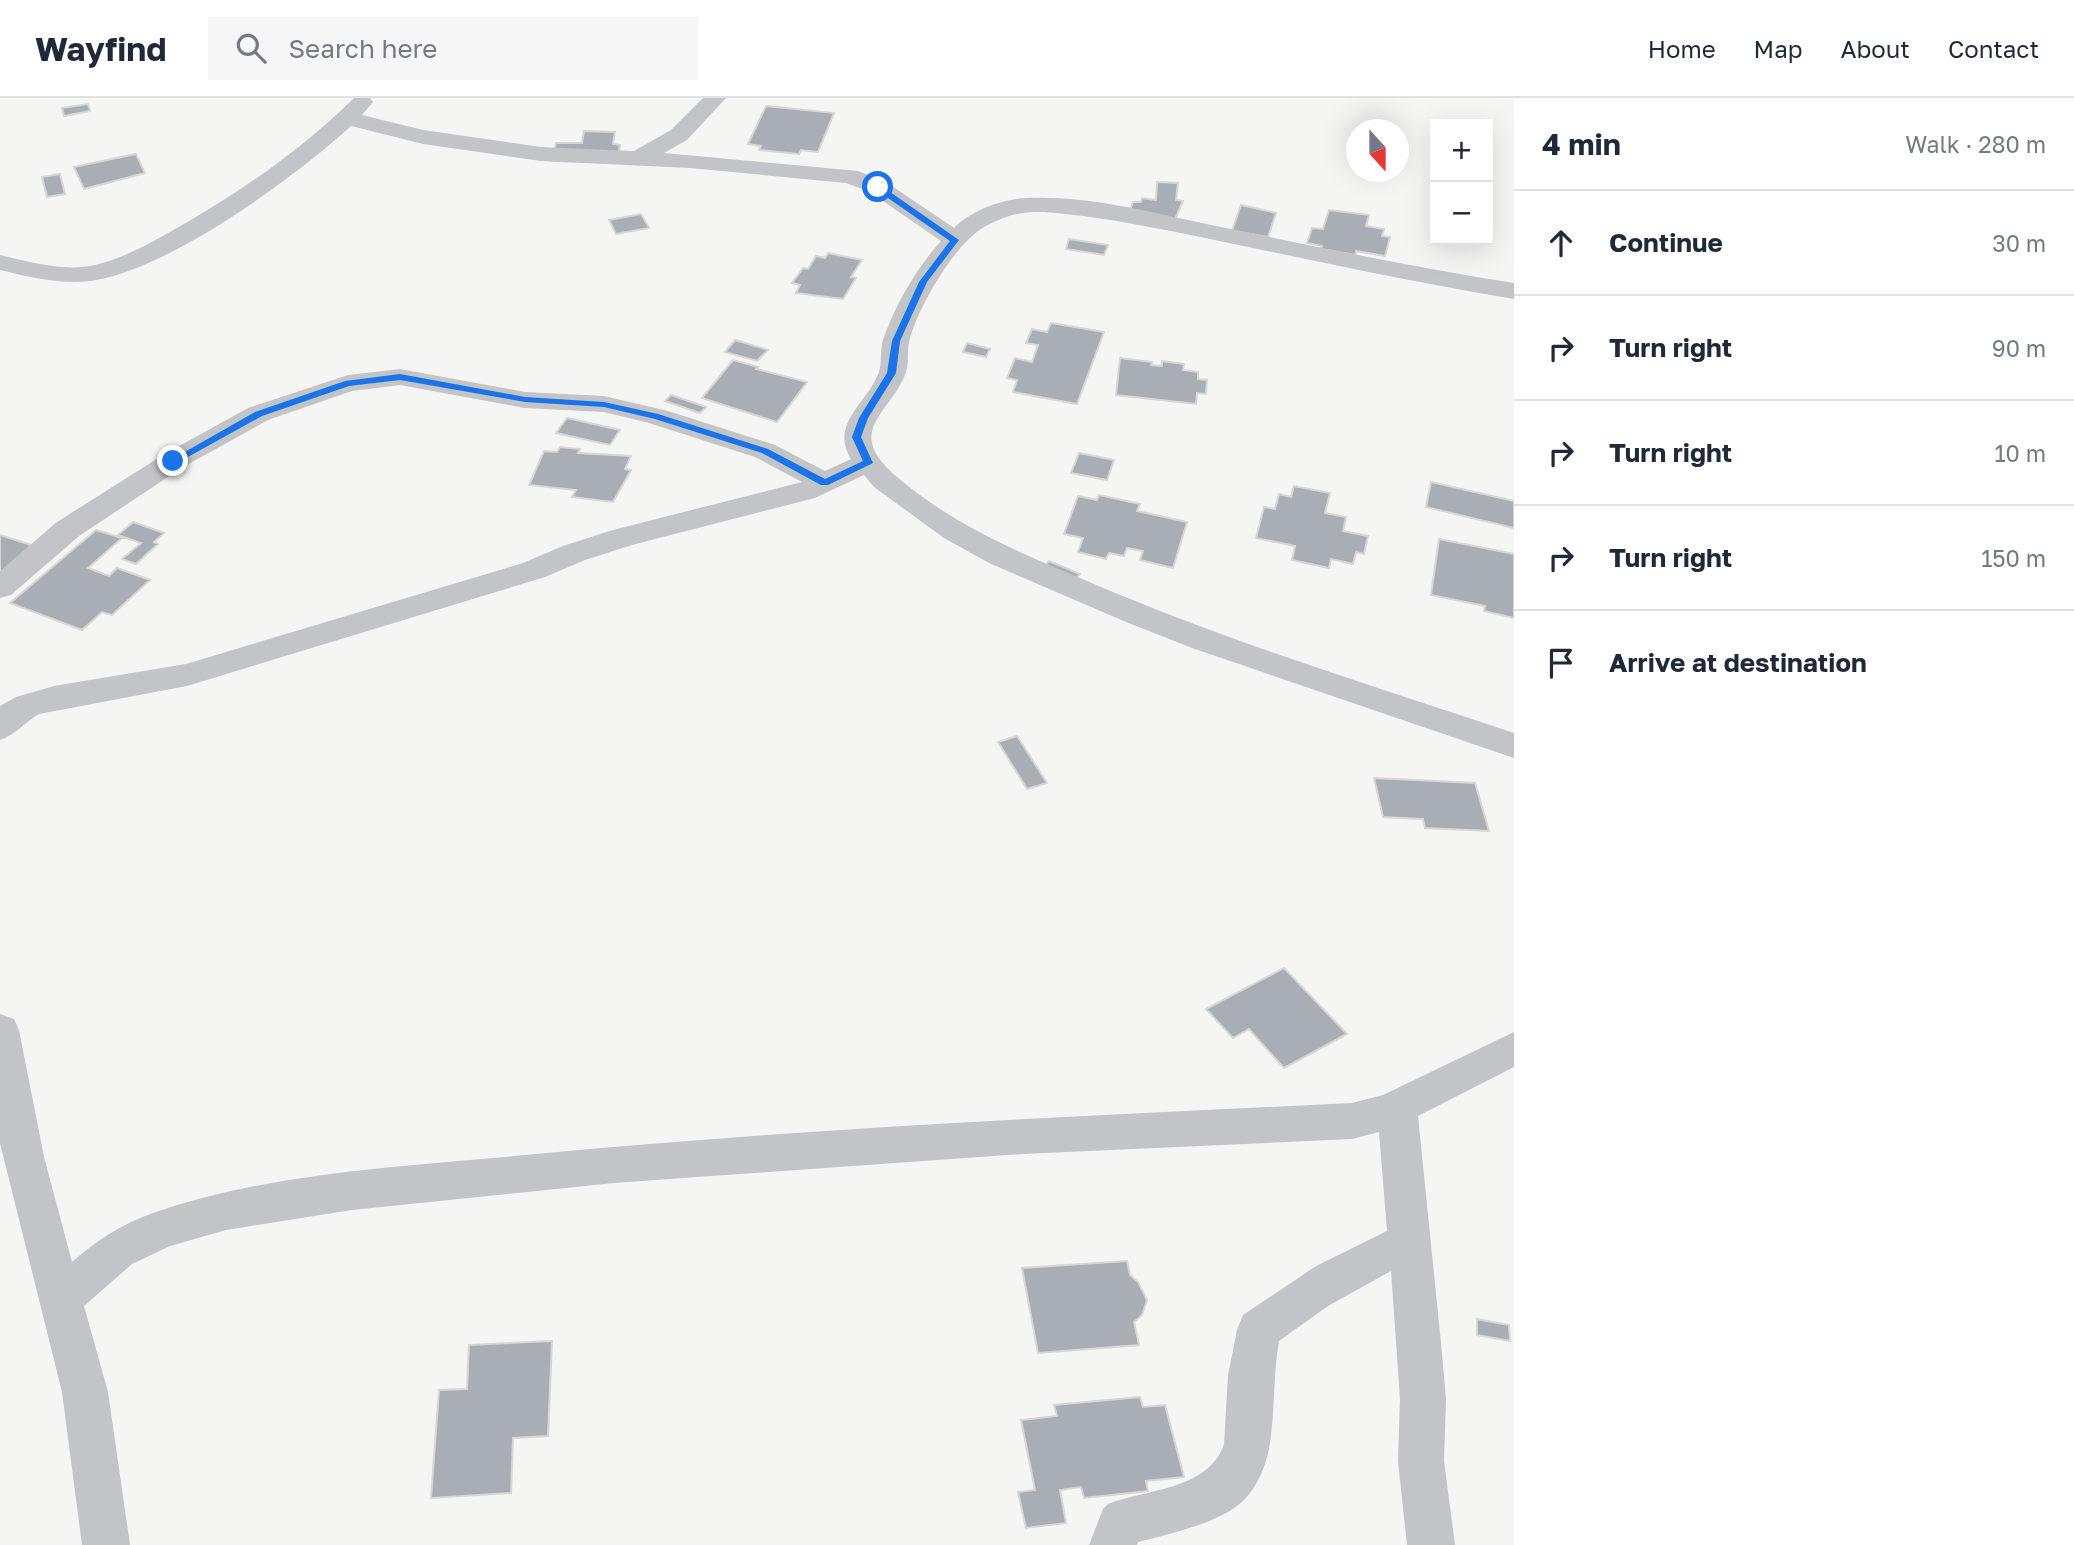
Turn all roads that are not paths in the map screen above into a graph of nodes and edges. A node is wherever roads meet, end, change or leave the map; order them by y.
1 (365, 98) edge
2 (715, 98) edge
3 (348, 118) junction
4 (639, 158) junction
5 (955, 240) junction
6 (0, 262) edge
7 (1514, 291) edge
8 (868, 463) junction
9 (825, 483) junction
10 (0, 588) edge
11 (14, 699) edge
12 (0, 727) edge
13 (1514, 746) edge
14 (0, 1030) edge
15 (1514, 1048) edge
16 (1397, 1107) junction
17 (1409, 1241) junction
18 (62, 1298) junction
19 (106, 1545) edge
20 (1113, 1545) edge
21 (1431, 1545) edge

1 - 3 street
2 - 4 street
3 - 4 street
3 - 6 street
4 - 5 street
5 - 7 street
5 - 8 street
8 - 9 street
8 - 13 street
9 - 10 street
9 - 11 street
11 - 12 street
14 - 18 street
15 - 16 street
16 - 17 street
16 - 18 street
17 - 20 street
17 - 21 street
18 - 19 street

